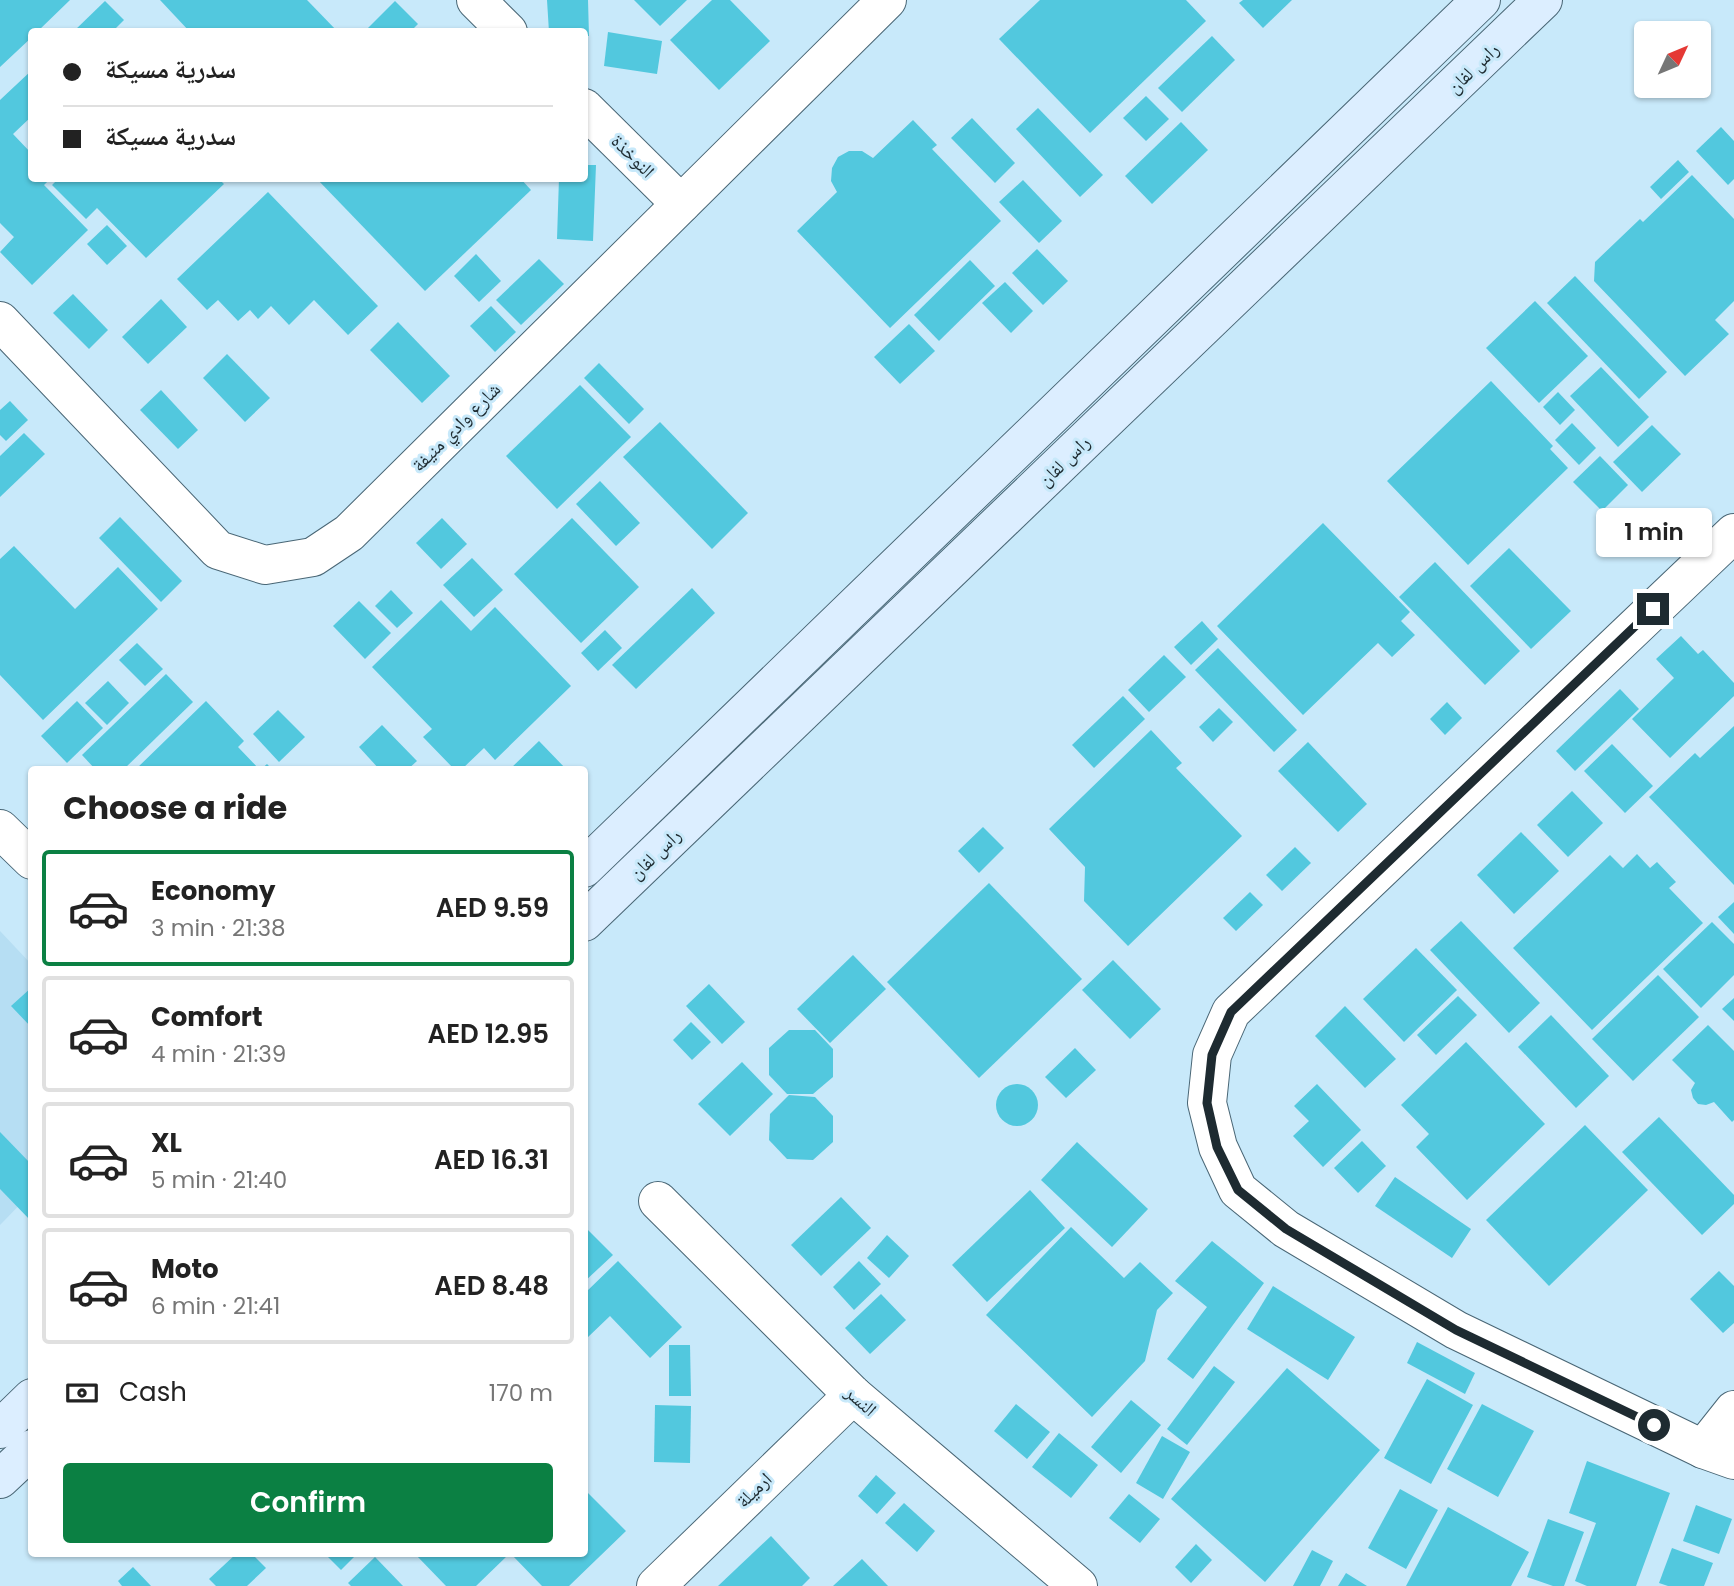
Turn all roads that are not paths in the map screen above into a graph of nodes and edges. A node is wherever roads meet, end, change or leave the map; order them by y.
1 (476, 0) edge
2 (887, 0) edge
3 (1480, 0) edge
4 (1543, 0) edge
5 (504, 28) edge
6 (588, 112) edge
7 (681, 204) junction
8 (0, 321) edge
9 (1734, 533) edge
10 (0, 830) edge
11 (28, 856) edge
12 (588, 864) edge
13 (588, 918) edge
14 (658, 1201) dead end
15 (853, 1395) junction
16 (28, 1402) edge
17 (1734, 1410) edge
18 (0, 1429) edge
19 (28, 1453) edge
20 (1719, 1455) edge
21 (0, 1479) edge
22 (656, 1586) edge
23 (1078, 1586) edge

1 - 5 street
2 - 7 street, شارع وادي منيفة
3 - 12 street, راس لفان
4 - 13 street, راس لفان
6 - 7 street, النوخذة
7 - 8 street, شارع وادي منيفة
9 - 20 street
10 - 11 street
14 - 15 street, النسر
15 - 22 street, ارميلة
15 - 23 street, النسر
16 - 18 street
17 - 20 street
19 - 21 street

